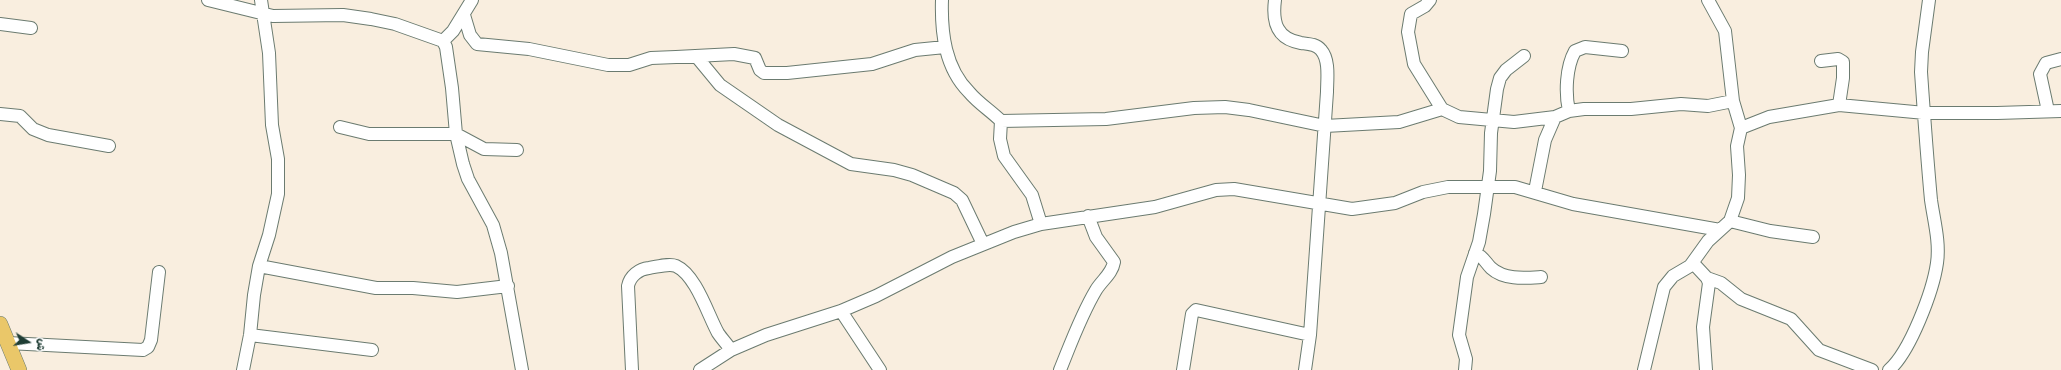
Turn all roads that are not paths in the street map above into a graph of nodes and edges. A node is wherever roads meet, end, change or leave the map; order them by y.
1 (208, 0) edge
2 (261, 0) edge
3 (472, 0) edge
4 (942, 0) edge
5 (1275, 0) edge
6 (1430, 0) edge
7 (1708, 0) edge
8 (1929, 0) edge
9 (264, 14) junction
10 (464, 14) junction
11 (0, 24) edge
12 (31, 28) dead end
13 (443, 41) junction
14 (945, 47) junction
15 (1622, 51) dead end
16 (696, 56) junction
17 (1524, 56) dead end
18 (2061, 59) edge
19 (1821, 61) dead end
20 (1733, 100) junction
21 (1839, 105) junction
22 (1442, 109) junction
23 (1569, 111) junction
24 (2048, 111) junction
25 (2061, 111) edge
26 (1925, 113) junction
27 (0, 114) edge
28 (1555, 117) junction
29 (1493, 120) junction
30 (1001, 122) junction
31 (1325, 126) junction
32 (340, 127) dead end
33 (1741, 128) junction
34 (456, 134) junction
35 (109, 146) dead end
36 (517, 150) dead end
37 (1488, 187) junction
38 (1535, 191) junction
39 (1319, 204) junction
40 (1088, 216) junction
41 (1730, 221) junction
42 (1041, 224) junction
43 (1720, 230) junction
44 (1813, 238) dead end
45 (984, 244) junction
46 (1475, 253) junction
47 (1693, 263) junction
48 (259, 266) junction
49 (159, 272) dead end
50 (1541, 277) dead end
51 (1707, 278) junction
52 (508, 286) junction
53 (841, 312) junction
54 (0, 324) edge
55 (250, 335) junction
56 (1310, 335) junction
57 (8, 343) junction
58 (372, 350) dead end
59 (731, 350) junction
60 (18, 370) edge
61 (242, 370) edge
62 (522, 370) edge
63 (632, 370) edge
64 (700, 370) edge
65 (880, 370) edge
66 (1060, 370) edge
67 (1183, 370) edge
68 (1305, 370) edge
69 (1465, 370) edge
70 (1644, 370) edge
71 (1706, 370) edge
72 (1872, 370) edge
73 (1889, 370) edge

1 - 9 street
2 - 9 street
3 - 10 street
4 - 14 street
5 - 31 street
6 - 22 street
7 - 20 street
8 - 26 street
9 - 13 street
9 - 48 street
10 - 13 street
10 - 16 street
11 - 12 street
13 - 34 street
14 - 16 street
14 - 30 street
15 - 23 street
16 - 45 street
17 - 29 street
18 - 24 street
19 - 21 street
20 - 23 street
20 - 33 street
21 - 26 street
21 - 33 street
22 - 29 street
22 - 31 street
23 - 28 street
24 - 25 street
24 - 26 street
26 - 73 street
27 - 35 street
28 - 29 street
28 - 38 street
29 - 37 street
30 - 31 street
30 - 42 street
31 - 39 street
32 - 34 street
33 - 41 street
34 - 36 street
34 - 52 street
37 - 38 street
37 - 39 street
37 - 46 street
38 - 43 street
39 - 40 street
39 - 56 street
40 - 42 street
40 - 66 street
41 - 43 street
41 - 44 street
42 - 45 street
43 - 47 street
45 - 53 street
46 - 50 street
46 - 69 street
47 - 51 street
47 - 70 street
48 - 52 street
48 - 55 street
49 - 57 street
51 - 71 street
51 - 72 street
52 - 62 street
53 - 59 street
53 - 65 street
54 - 57 main road
55 - 58 street
55 - 61 street
56 - 67 street
56 - 68 street
57 - 60 main road
59 - 63 street
59 - 64 street

